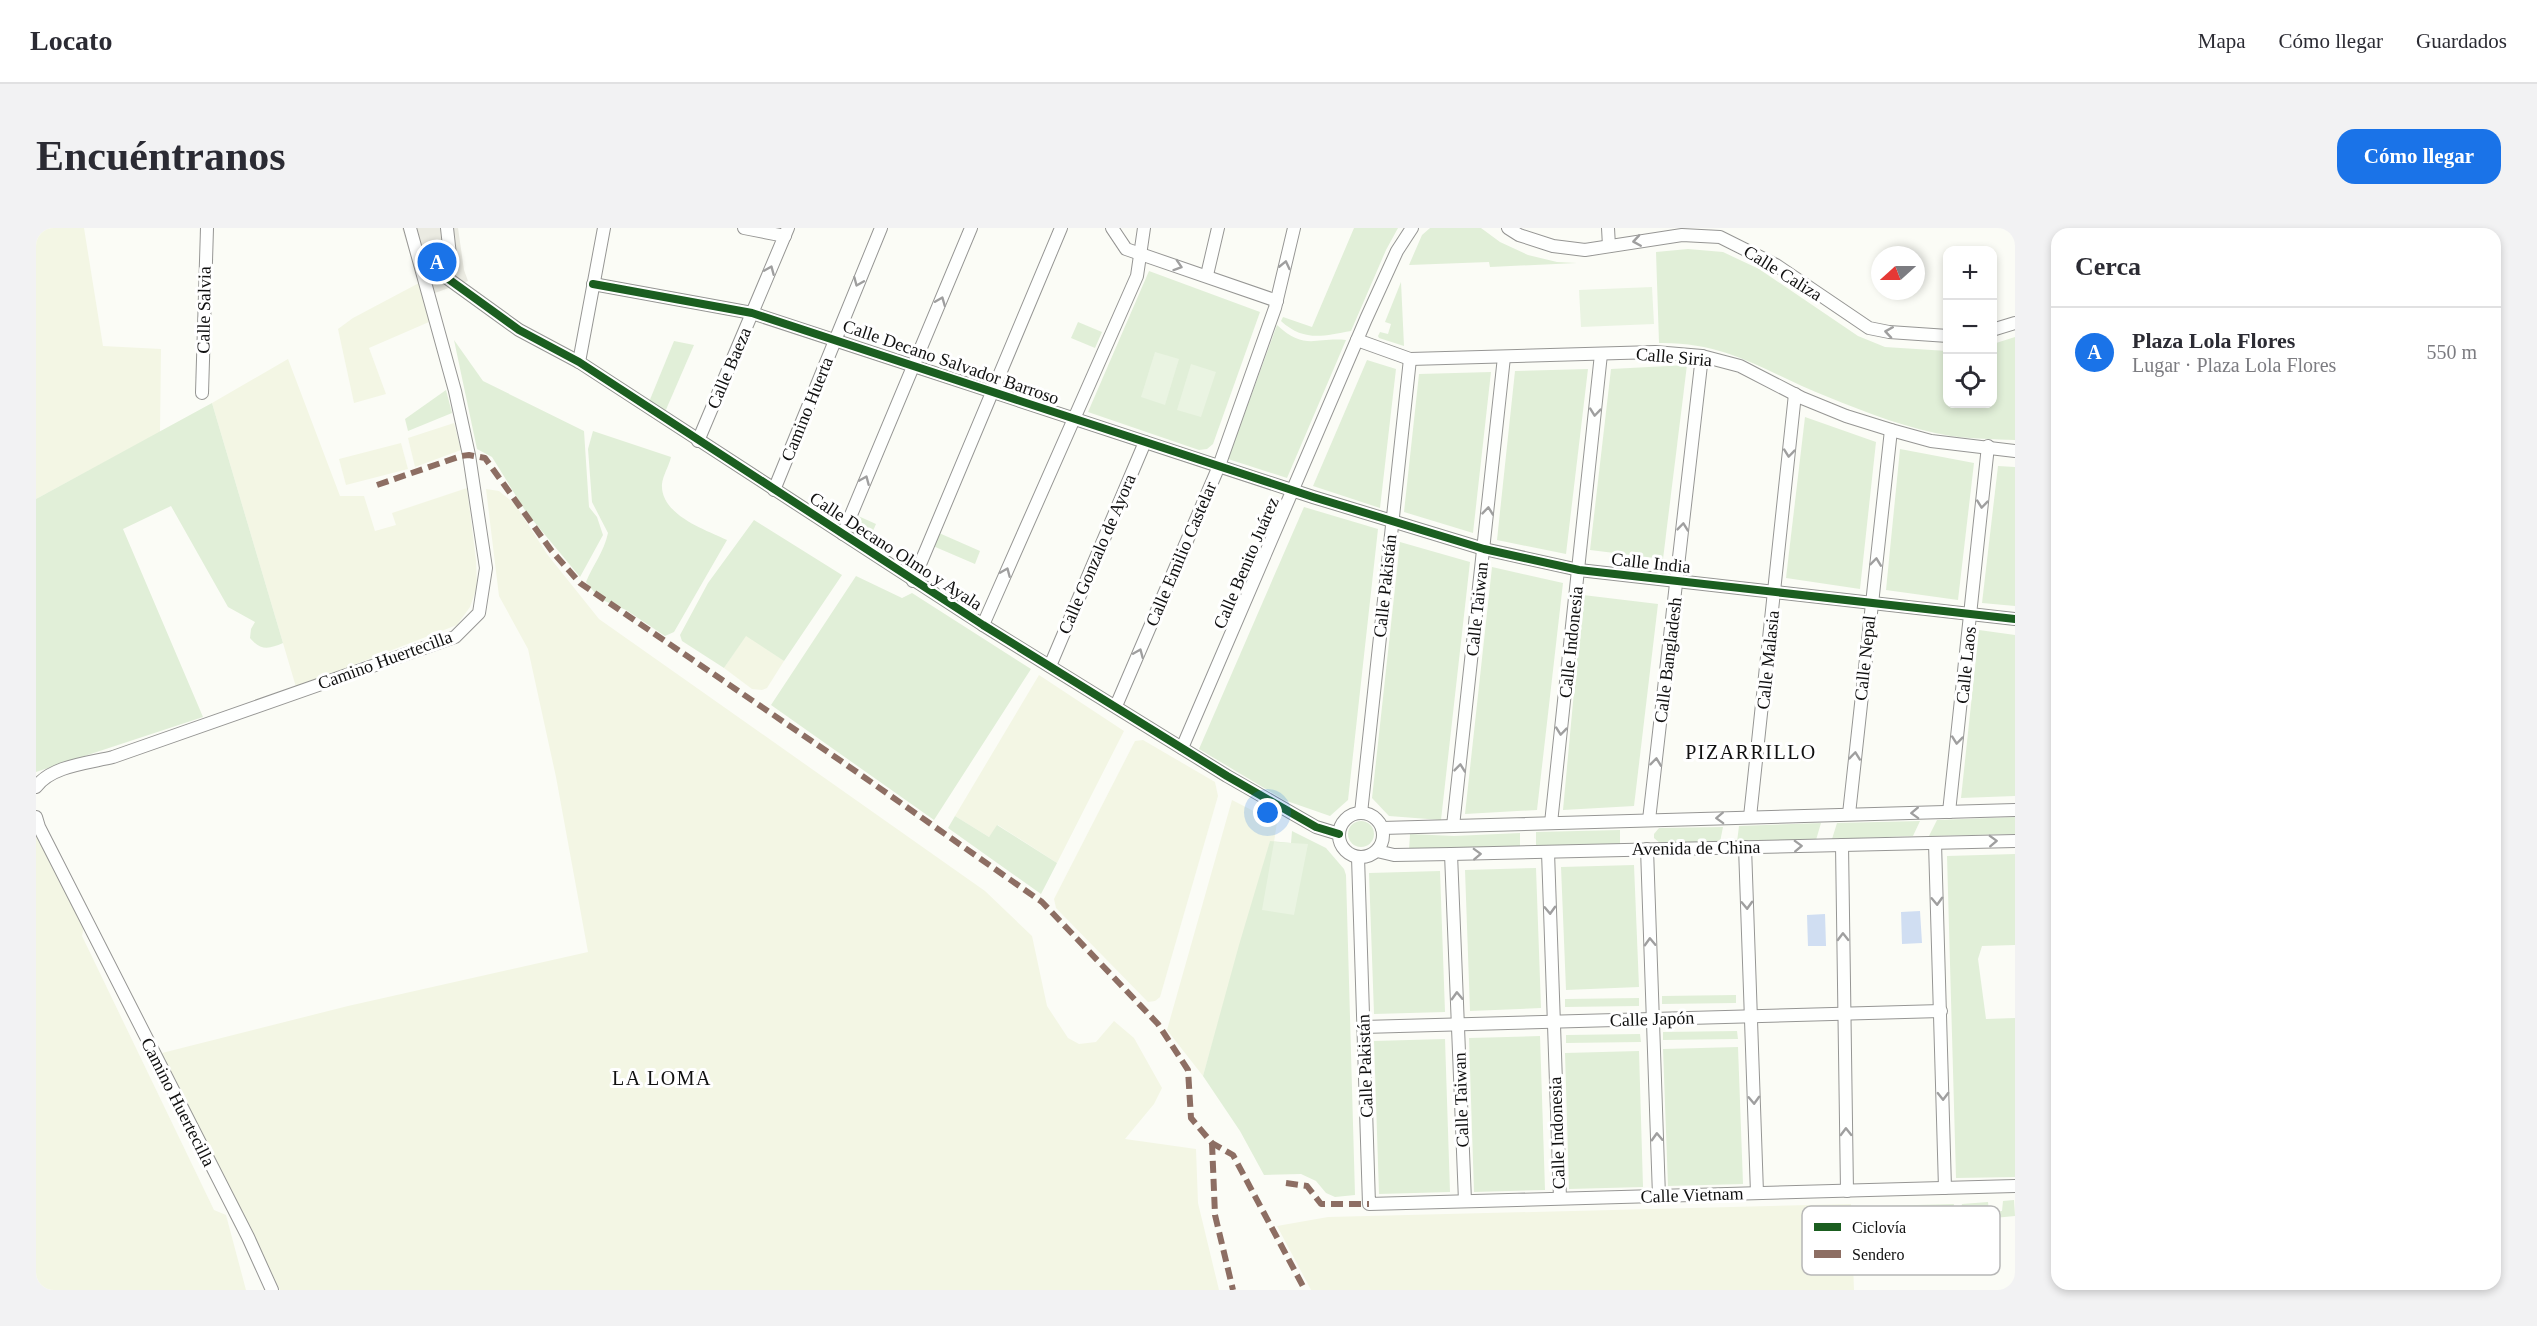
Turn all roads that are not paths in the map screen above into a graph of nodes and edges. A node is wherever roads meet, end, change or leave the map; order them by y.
1 (207, 228) edge
2 (410, 228) edge
3 (447, 228) edge
4 (604, 228) edge
5 (744, 228) edge
6 (881, 228) edge
7 (971, 228) edge
8 (1061, 228) edge
9 (1112, 228) edge
10 (1144, 228) edge
11 (1218, 228) edge
12 (1294, 228) edge
13 (1412, 228) edge
14 (1508, 228) edge
15 (1608, 228) edge
16 (787, 232) edge
17 (1610, 246) junction
18 (1140, 253) junction
19 (1208, 275) junction
20 (447, 278) junction
21 (424, 281) junction
22 (592, 284) junction
23 (1277, 301) junction
24 (752, 313) junction
25 (2015, 323) edge
26 (1997, 328) edge
27 (1943, 336) edge
28 (835, 338) junction
29 (1358, 340) junction
30 (1601, 354) junction
31 (1702, 356) junction
32 (1504, 357) junction
33 (1410, 359) junction
34 (579, 362) junction
35 (914, 366) junction
36 (992, 392) junction
37 (202, 393) dead end
38 (1795, 394) junction
39 (1073, 418) junction
40 (1891, 430) junction
41 (698, 441) junction
42 (1145, 442) junction
43 (1988, 446) junction
44 (2015, 451) edge
45 (1219, 466) junction
46 (774, 490) junction
47 (1293, 490) junction
48 (1392, 522) junction
49 (843, 534) junction
50 (1484, 549) junction
51 (1579, 570) junction
52 (913, 580) junction
53 (1677, 580) junction
54 (1775, 593) junction
55 (1871, 602) junction
56 (1971, 615) junction
57 (2015, 619) edge
58 (983, 625) junction
59 (1050, 666) junction
60 (1116, 706) junction
61 (1182, 748) junction
62 (36, 788) edge
63 (2015, 810) edge
64 (1949, 812) junction
65 (1361, 813) junction
66 (1849, 814) junction
67 (36, 817) edge
68 (1750, 817) junction
69 (1649, 820) junction
70 (1551, 823) junction
71 (1453, 826) junction
72 (1382, 828) junction
73 (1340, 834) junction
74 (2015, 841) edge
75 (1935, 843) junction
76 (1842, 844) junction
77 (1745, 847) junction
78 (1647, 849) junction
79 (1377, 851) junction
80 (1548, 852) junction
81 (1451, 854) junction
82 (1358, 857) junction
83 (1941, 1011) junction
84 (1844, 1014) junction
85 (1751, 1016) junction
86 (1653, 1019) junction
87 (1554, 1021) junction
88 (1458, 1024) junction
89 (1364, 1027) junction
90 (2015, 1186) edge
91 (1945, 1188) junction
92 (1846, 1191) junction
93 (1757, 1193) junction
94 (1659, 1196) junction
95 (1560, 1198) junction
96 (1465, 1201) junction
97 (1369, 1204) joint
98 (272, 1290) edge

1 - 37 street, Calle Salvia
2 - 21 street, Camino Huertecilla
3 - 20 street
4 - 22 street
5 - 16 street
6 -> 28 street, Camino Huerta
35 -> 7 street
8 - 36 street
9 - 18 street
10 - 18 street
11 - 19 street
23 -> 12 street, Calle Emilio Castelar
13 - 29 street, Calle Benito Juárez
14 - 17 street, Calle Caliza
15 - 17 street
24 -> 16 street, Calle Baeza
27 -> 17 street, Calle Caliza
18 -> 19 street
18 - 39 street
19 - 23 street
20 - 21 street
20 - 34 street, Calle Decano Olmo y Ayala
21 - 62 street, Camino Huertecilla
22 - 24 street, Calle Decano Salvador Barroso
22 - 34 street
23 - 45 street, Calle Emilio Castelar
24 - 28 street, Calle Decano Salvador Barroso
24 - 41 street, Calle Baeza
25 - 26 street
28 - 35 street, Calle Decano Salvador Barroso
28 - 46 street, Camino Huerta
29 - 33 street, Calle Siria
29 - 47 street, Calle Benito Juárez
30 - 31 street, Calle Siria
30 - 32 street, Calle Siria
30 -> 51 street, Calle Indonesia
31 - 38 street, Calle Siria
53 -> 31 street, Calle Bangladesh
32 - 33 street, Calle Siria
50 -> 32 street, Calle Taiwan
33 - 48 street, Calle Pakistán
34 - 41 street, Calle Decano Olmo y Ayala
35 - 36 street, Calle Decano Salvador Barroso
49 -> 35 street
36 - 39 street, Calle Decano Salvador Barroso
36 - 52 street
38 - 40 street, Calle Siria
38 -> 54 street, Calle Malasia
39 - 42 street, Calle Decano Salvador Barroso
58 -> 39 street
40 - 43 street, Calle Siria
55 -> 40 street, Calle Nepal
41 - 46 street, Calle Decano Olmo y Ayala
42 - 45 street, Calle Decano Salvador Barroso
42 - 59 street, Calle Gonzalo de Ayora
43 - 44 street, Calle Siria
43 -> 56 street, Calle Laos
45 - 47 street, Calle Decano Salvador Barroso
60 -> 45 street, Calle Emilio Castelar
46 - 49 street, Calle Decano Olmo y Ayala
47 - 48 street, Calle India
47 - 61 street, Calle Benito Juárez
48 - 50 street, Calle India
48 - 65 street, Calle Pakistán
49 - 52 street, Calle Decano Olmo y Ayala
50 - 51 street, Calle India
71 -> 50 street, Calle Taiwan
51 - 53 street, Calle India
51 -> 70 street, Calle Indonesia
52 - 58 street, Calle Decano Olmo y Ayala
53 - 54 street, Calle India
69 -> 53 street, Calle Bangladesh
54 - 55 street, Calle India
54 - 68 street, Calle Malasia
55 - 56 street, Calle India
66 -> 55 street, Calle Nepal
56 - 57 street, Calle India
56 -> 64 street, Calle Laos
58 - 59 street, Calle Decano Olmo y Ayala
59 - 60 street, Calle Decano Olmo y Ayala
60 - 61 street, Calle Decano Olmo y Ayala
61 - 73 street, Calle Decano Olmo y Ayala
63 - 64 street, Avenida de China
64 -> 66 street, Avenida de China
65 - 72 street
65 - 73 street
66 - 68 street, Avenida de China
67 - 98 street, Camino Huertecilla
68 -> 69 street, Avenida de China
69 - 70 street, Avenida de China
70 - 71 street, Avenida de China
71 - 72 street, Avenida de China
72 - 79 street
73 - 82 street
75 -> 74 street, Avenida de China
75 - 76 street, Avenida de China
75 -> 83 street
77 -> 76 street, Avenida de China
84 -> 76 street
77 - 78 street, Avenida de China
77 -> 85 street
78 - 80 street, Avenida de China
86 -> 78 street
79 - 81 street, Avenida de China
79 - 82 street
81 -> 80 street, Avenida de China
80 -> 87 street, Calle Indonesia
88 -> 81 street, Calle Taiwan
82 - 89 street, Calle Pakistán
83 - 84 street, Calle Japón
83 -> 91 street
84 - 85 street, Calle Japón
92 -> 84 street
85 - 86 street, Calle Japón
85 -> 93 street
86 - 87 street, Calle Japón
94 -> 86 street
87 - 88 street, Calle Japón
87 - 95 street, Calle Indonesia
88 - 89 street, Calle Japón
88 - 96 street, Calle Taiwan
89 - 97 street, Calle Pakistán
90 - 91 street, Calle Vietnam
91 - 92 street, Calle Vietnam
92 - 93 street, Calle Vietnam
93 - 94 street, Calle Vietnam
94 - 95 street, Calle Vietnam
95 - 96 street, Calle Vietnam
96 - 97 street, Calle Vietnam

